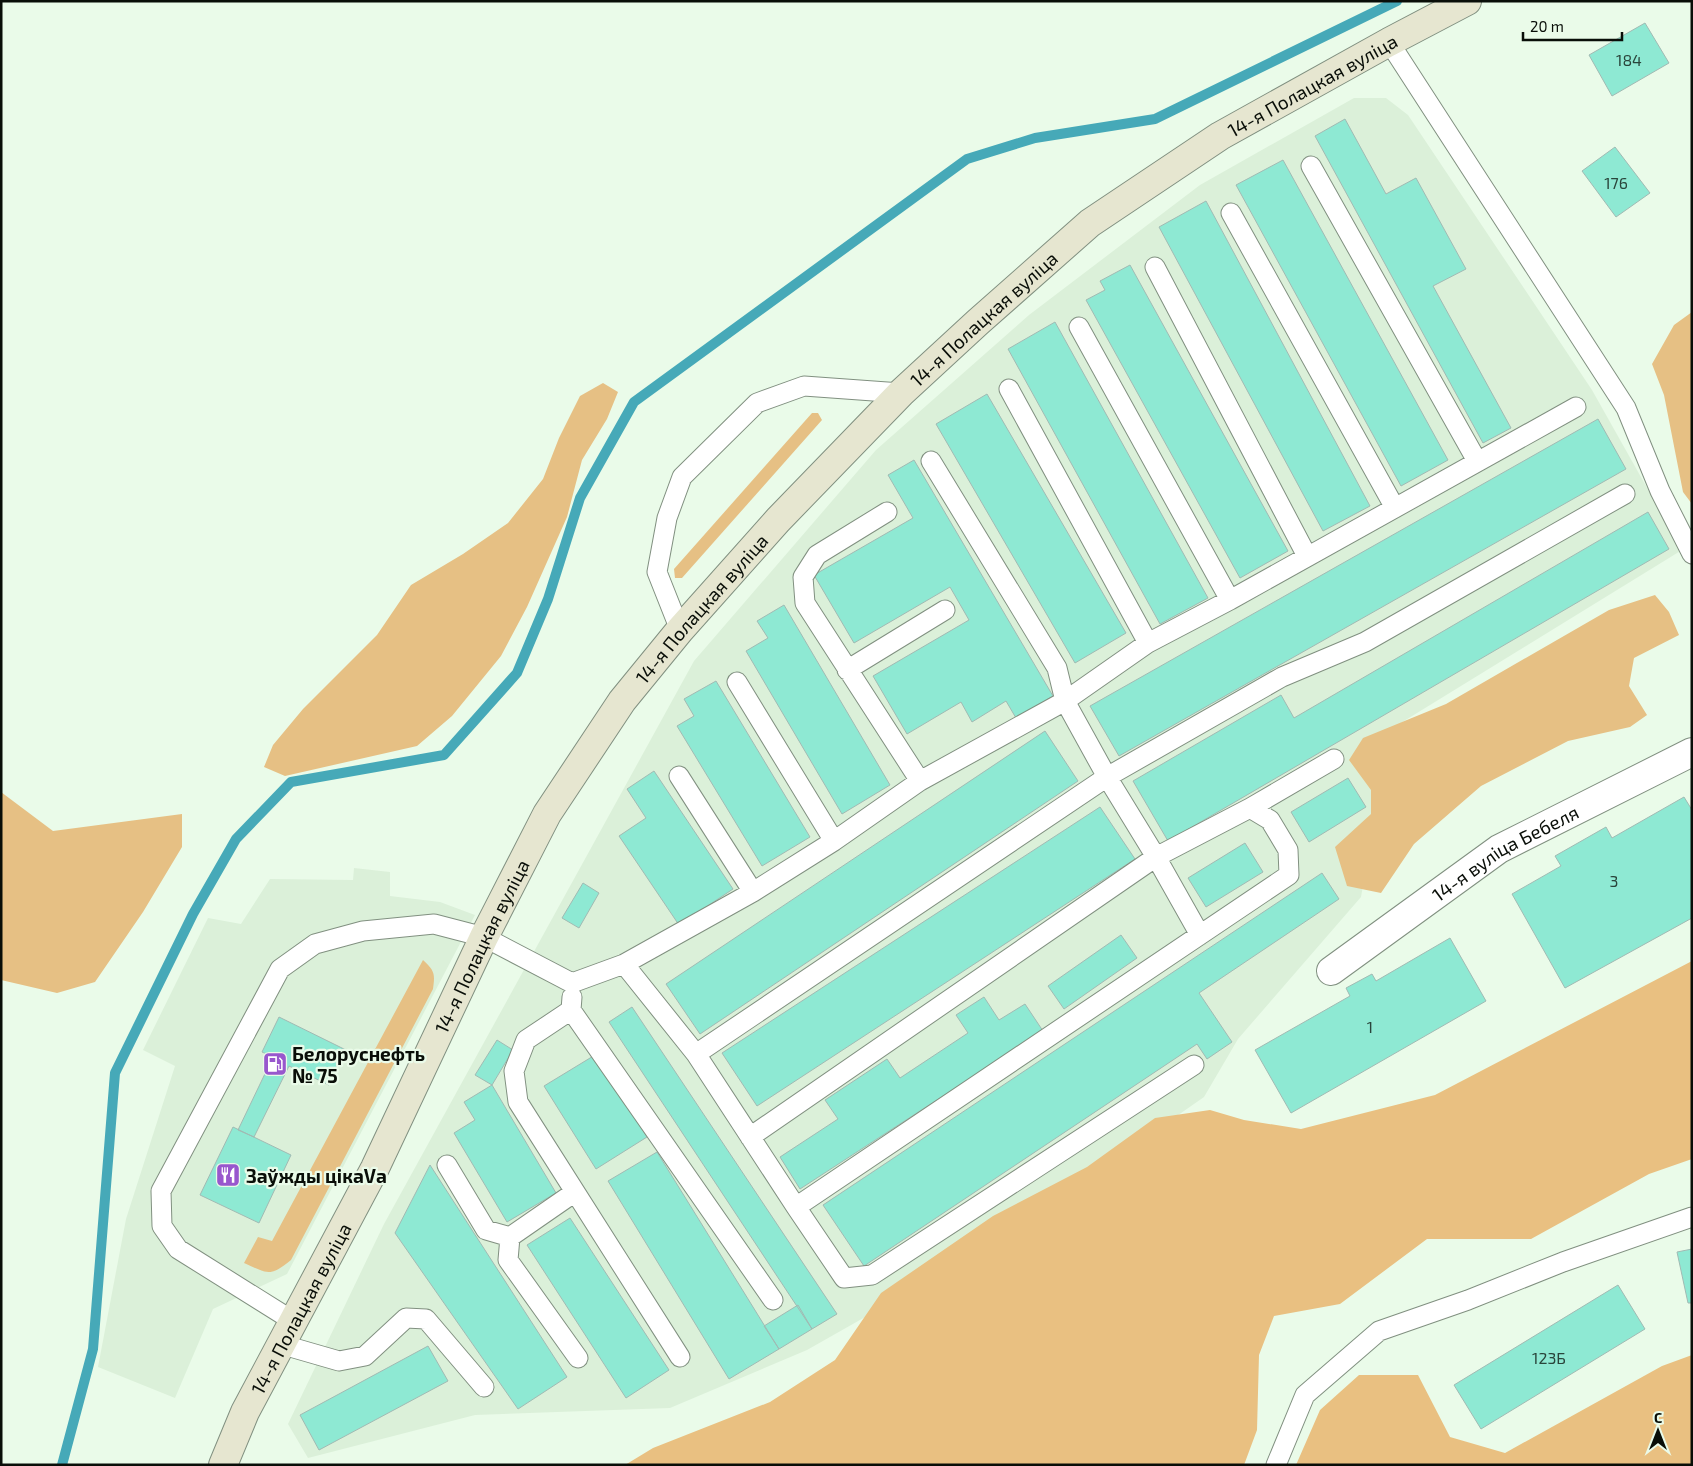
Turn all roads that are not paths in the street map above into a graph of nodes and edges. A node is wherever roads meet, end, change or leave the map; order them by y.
1 (1467, 1) edge
2 (1389, 42) junction
3 (1311, 166) dead end
4 (1231, 213) dead end
5 (1155, 266) dead end
6 (1079, 327) dead end
7 (1009, 389) dead end
8 (901, 393) junction
9 (1576, 407) dead end
10 (931, 461) dead end
11 (1478, 462) junction
12 (1625, 494) dead end
13 (1395, 508) junction
14 (887, 512) dead end
15 (1692, 554) edge
16 (1307, 556) junction
17 (1230, 600) junction
18 (945, 610) dead end
19 (680, 630) junction
20 (1148, 643) junction
21 (848, 670) junction
22 (736, 682) dead end
23 (1065, 701) junction
24 (1692, 752) edge
25 (1334, 759) dead end
26 (678, 776) dead end
27 (1107, 777) junction
28 (920, 781) junction
29 (1250, 808) junction
30 (834, 840) junction
31 (1156, 858) junction
32 (753, 892) junction
33 (1200, 935) junction
34 (484, 938) junction
35 (624, 964) junction
36 (1331, 971) dead end
37 (572, 984) junction
38 (571, 1010) junction
39 (696, 1054) junction
40 (1194, 1065) dead end
41 (750, 1137) junction
42 (447, 1165) dead end
43 (575, 1192) junction
44 (796, 1208) junction
45 (1692, 1217) edge
46 (510, 1237) junction
47 (773, 1300) dead end
48 (287, 1333) junction
49 (680, 1357) dead end
50 (578, 1358) dead end
51 (484, 1387) dead end
52 (223, 1465) edge
53 (1276, 1465) edge

1 - 2 main road, 14-я Полацкая вуліца
2 - 8 main road, 14-я Полацкая вуліца
2 - 15 lane
3 - 11 lane
4 - 13 lane
5 - 16 lane
6 - 17 lane
7 - 20 lane
8 - 19 main road, 14-я Полацкая вуліца
8 - 19 lane
9 - 11 lane
10 - 23 lane
11 - 13 lane
12 - 27 lane
13 - 16 lane
14 - 21 lane
16 - 17 lane
17 - 20 lane
18 - 21 lane
19 - 34 main road, 14-я Полацкая вуліца
20 - 23 lane
21 - 28 lane
22 - 30 lane
23 - 27 lane
23 - 28 lane
24 - 36 street, 14-я вуліца Бебеля
25 - 29 lane
26 - 32 lane
27 - 31 lane
27 - 39 lane
28 - 30 lane
29 - 31 lane
29 - 33 lane
30 - 32 lane
31 - 33 lane
31 - 41 lane
32 - 35 lane
33 - 44 lane
34 - 37 lane
34 - 48 main road, 14-я Полацкая вуліца
34 - 48 lane
35 - 37 lane
35 - 39 lane
37 - 38 lane
38 - 43 lane
38 - 47 lane
39 - 41 lane
40 - 44 lane
41 - 44 lane
42 - 46 lane
43 - 46 lane
43 - 49 lane
45 - 53 lane
46 - 50 lane
48 - 51 lane
48 - 52 main road, 14-я Полацкая вуліца

